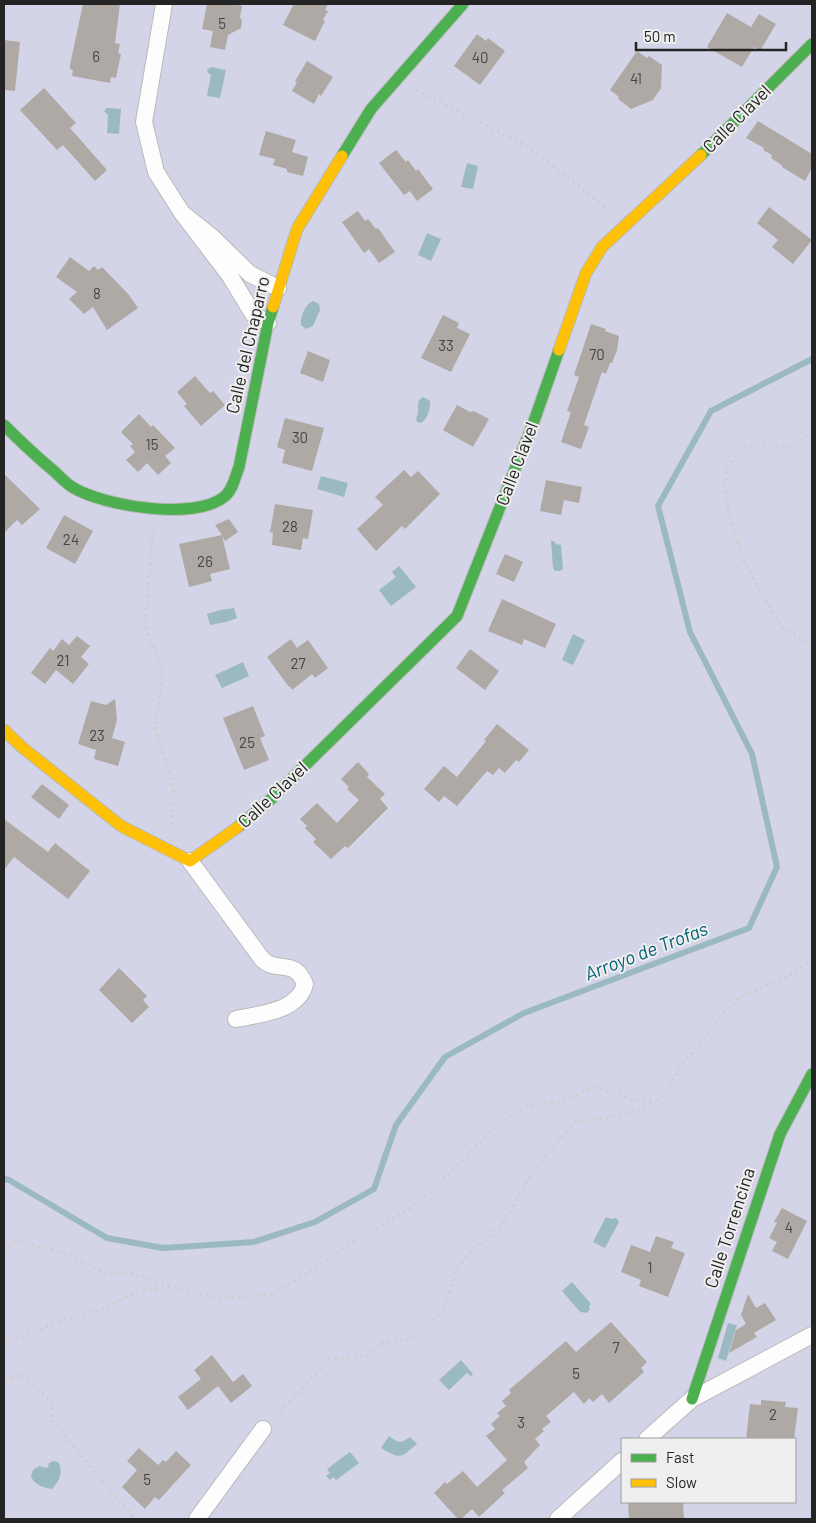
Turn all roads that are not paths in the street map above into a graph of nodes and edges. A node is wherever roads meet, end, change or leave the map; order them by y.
1 (164, 4) edge
2 (463, 4) edge
3 (812, 44) edge
4 (182, 213) junction
5 (278, 288) junction
6 (268, 323) junction
7 (4, 425) edge
8 (4, 730) edge
9 (190, 861) junction
10 (236, 1019) dead end
11 (812, 1074) edge
12 (812, 1335) edge
13 (692, 1398) junction
14 (263, 1429) road end
15 (648, 1438) edge
16 (621, 1462) edge
17 (197, 1519) edge
18 (558, 1519) edge

1 - 4 street
2 - 5 street, Calle del Chaparro
3 - 9 street, Calle Clavel
4 - 5 street
4 - 6 street
5 - 6 street, Calle del Chaparro
6 - 7 street, Calle del Chaparro
8 - 9 street
9 - 10 street
11 - 13 street, Calle Torrencina
12 - 13 street
13 - 15 street
14 - 17 street
16 - 18 street

